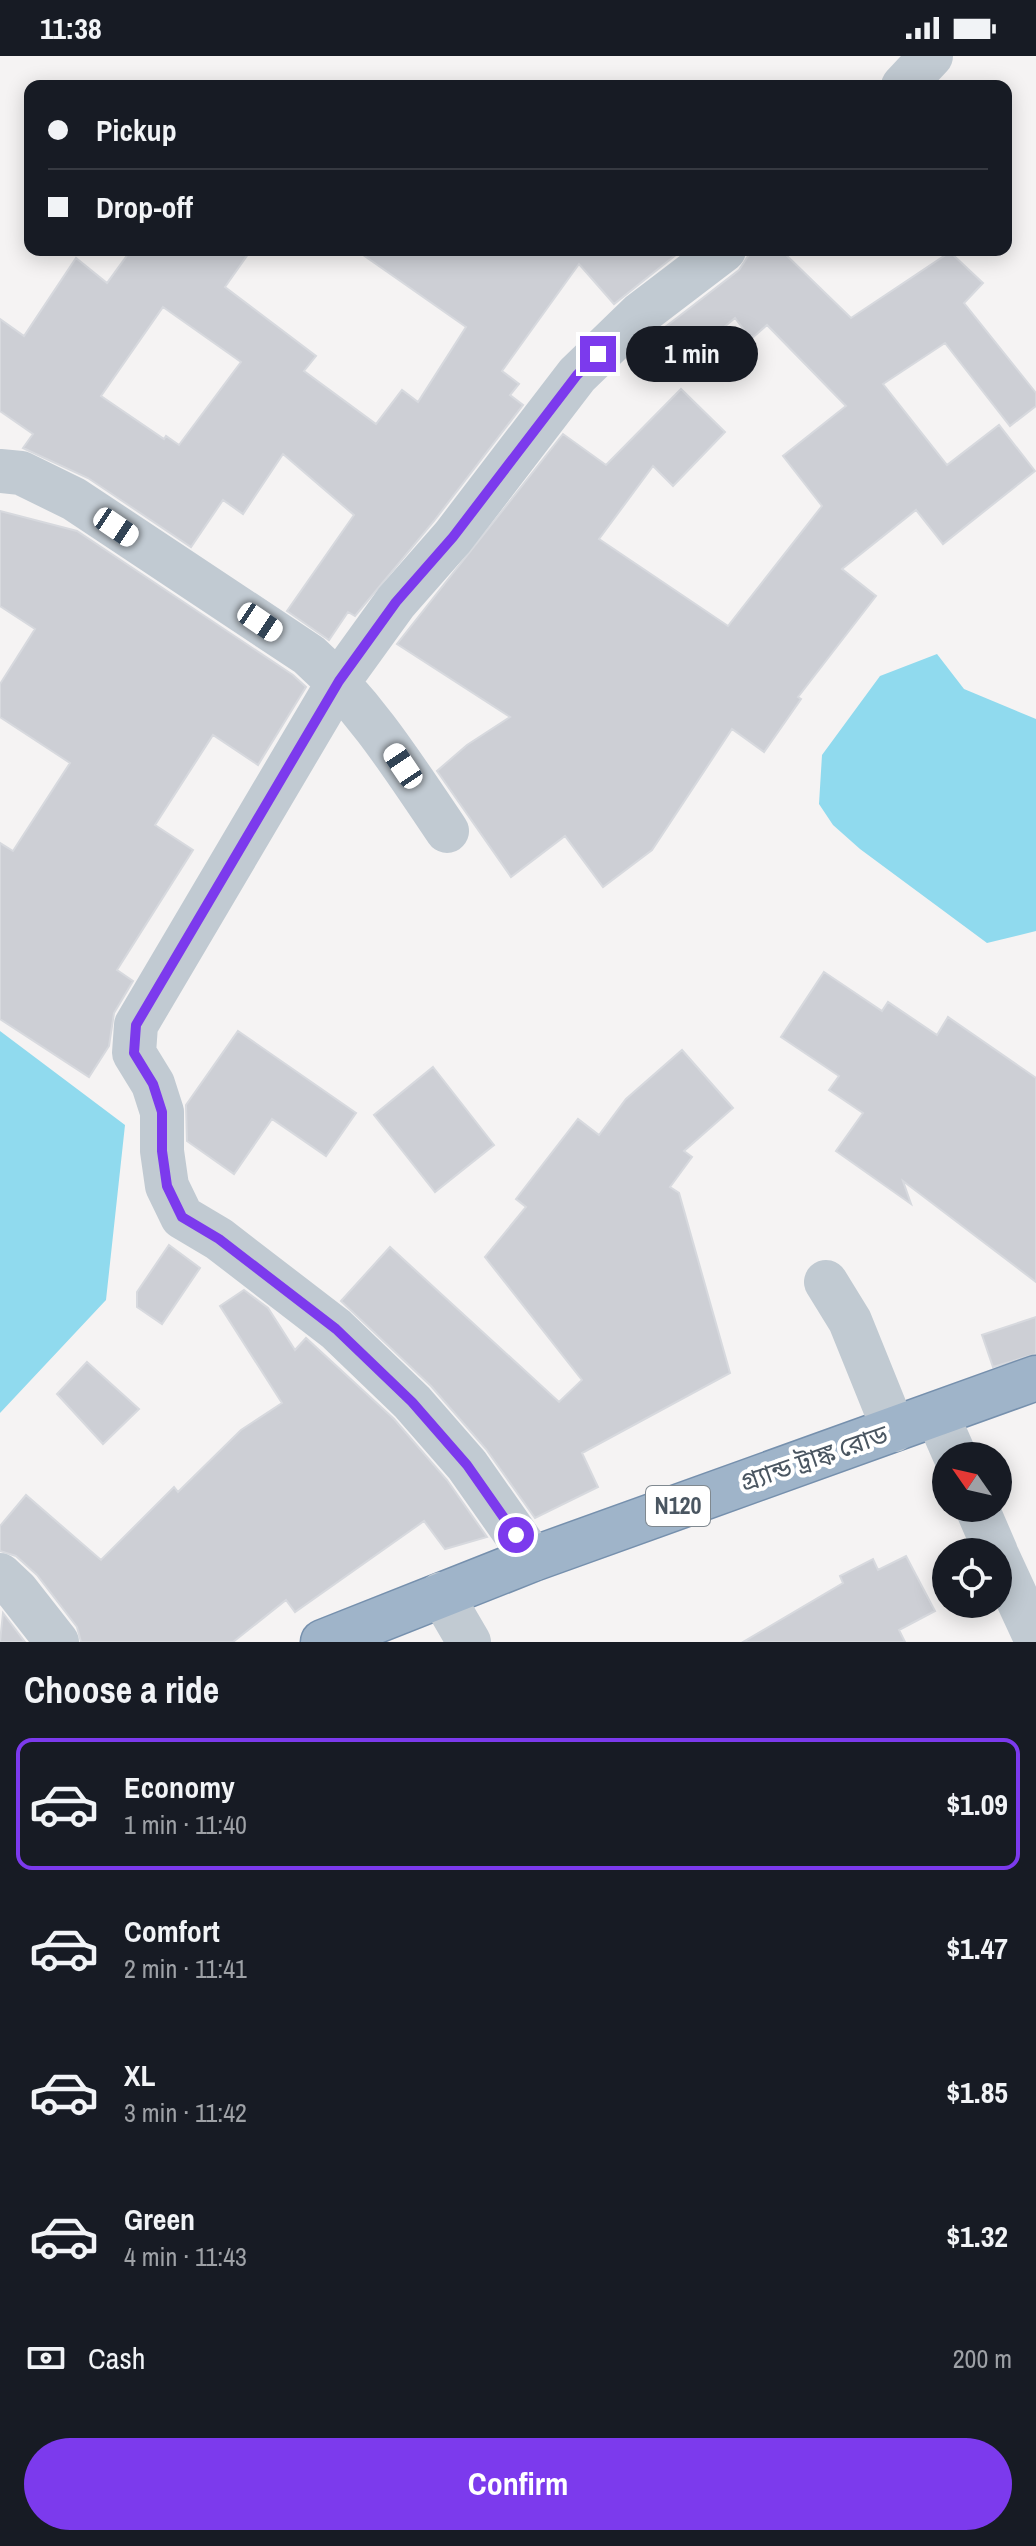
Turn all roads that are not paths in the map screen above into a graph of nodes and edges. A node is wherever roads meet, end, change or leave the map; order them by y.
1 (931, 56) edge
2 (909, 80) edge
3 (716, 256) edge
4 (0, 471) edge
5 (339, 681) junction
6 (447, 831) dead end
7 (826, 1282) dead end
8 (1036, 1378) edge
9 (937, 1415) junction
10 (894, 1430) junction
11 (949, 1442) edge
12 (533, 1559) junction
13 (0, 1575) edge
14 (1012, 1587) edge
15 (441, 1594) junction
16 (1036, 1639) edge
17 (57, 1642) edge
18 (323, 1642) edge
19 (469, 1642) edge

1 - 2 street
3 - 5 street
4 - 5 street
5 - 6 street
5 - 12 street
7 - 10 street
8 - 9 highway, গ্র্যান্ড ট্রাঙ্ক রোড / N120
9 - 10 highway, গ্র্যান্ড ট্রাঙ্ক রোড / N120
9 - 11 street
10 - 12 highway, গ্র্যান্ড ট্রাঙ্ক রোড / N120
12 - 15 highway, গ্র্যান্ড ট্রাঙ্ক রোড / N120
13 - 17 street
14 - 16 street
15 - 18 highway, গ্র্যান্ড ট্রাঙ্ক রোড / N120
15 - 19 street

